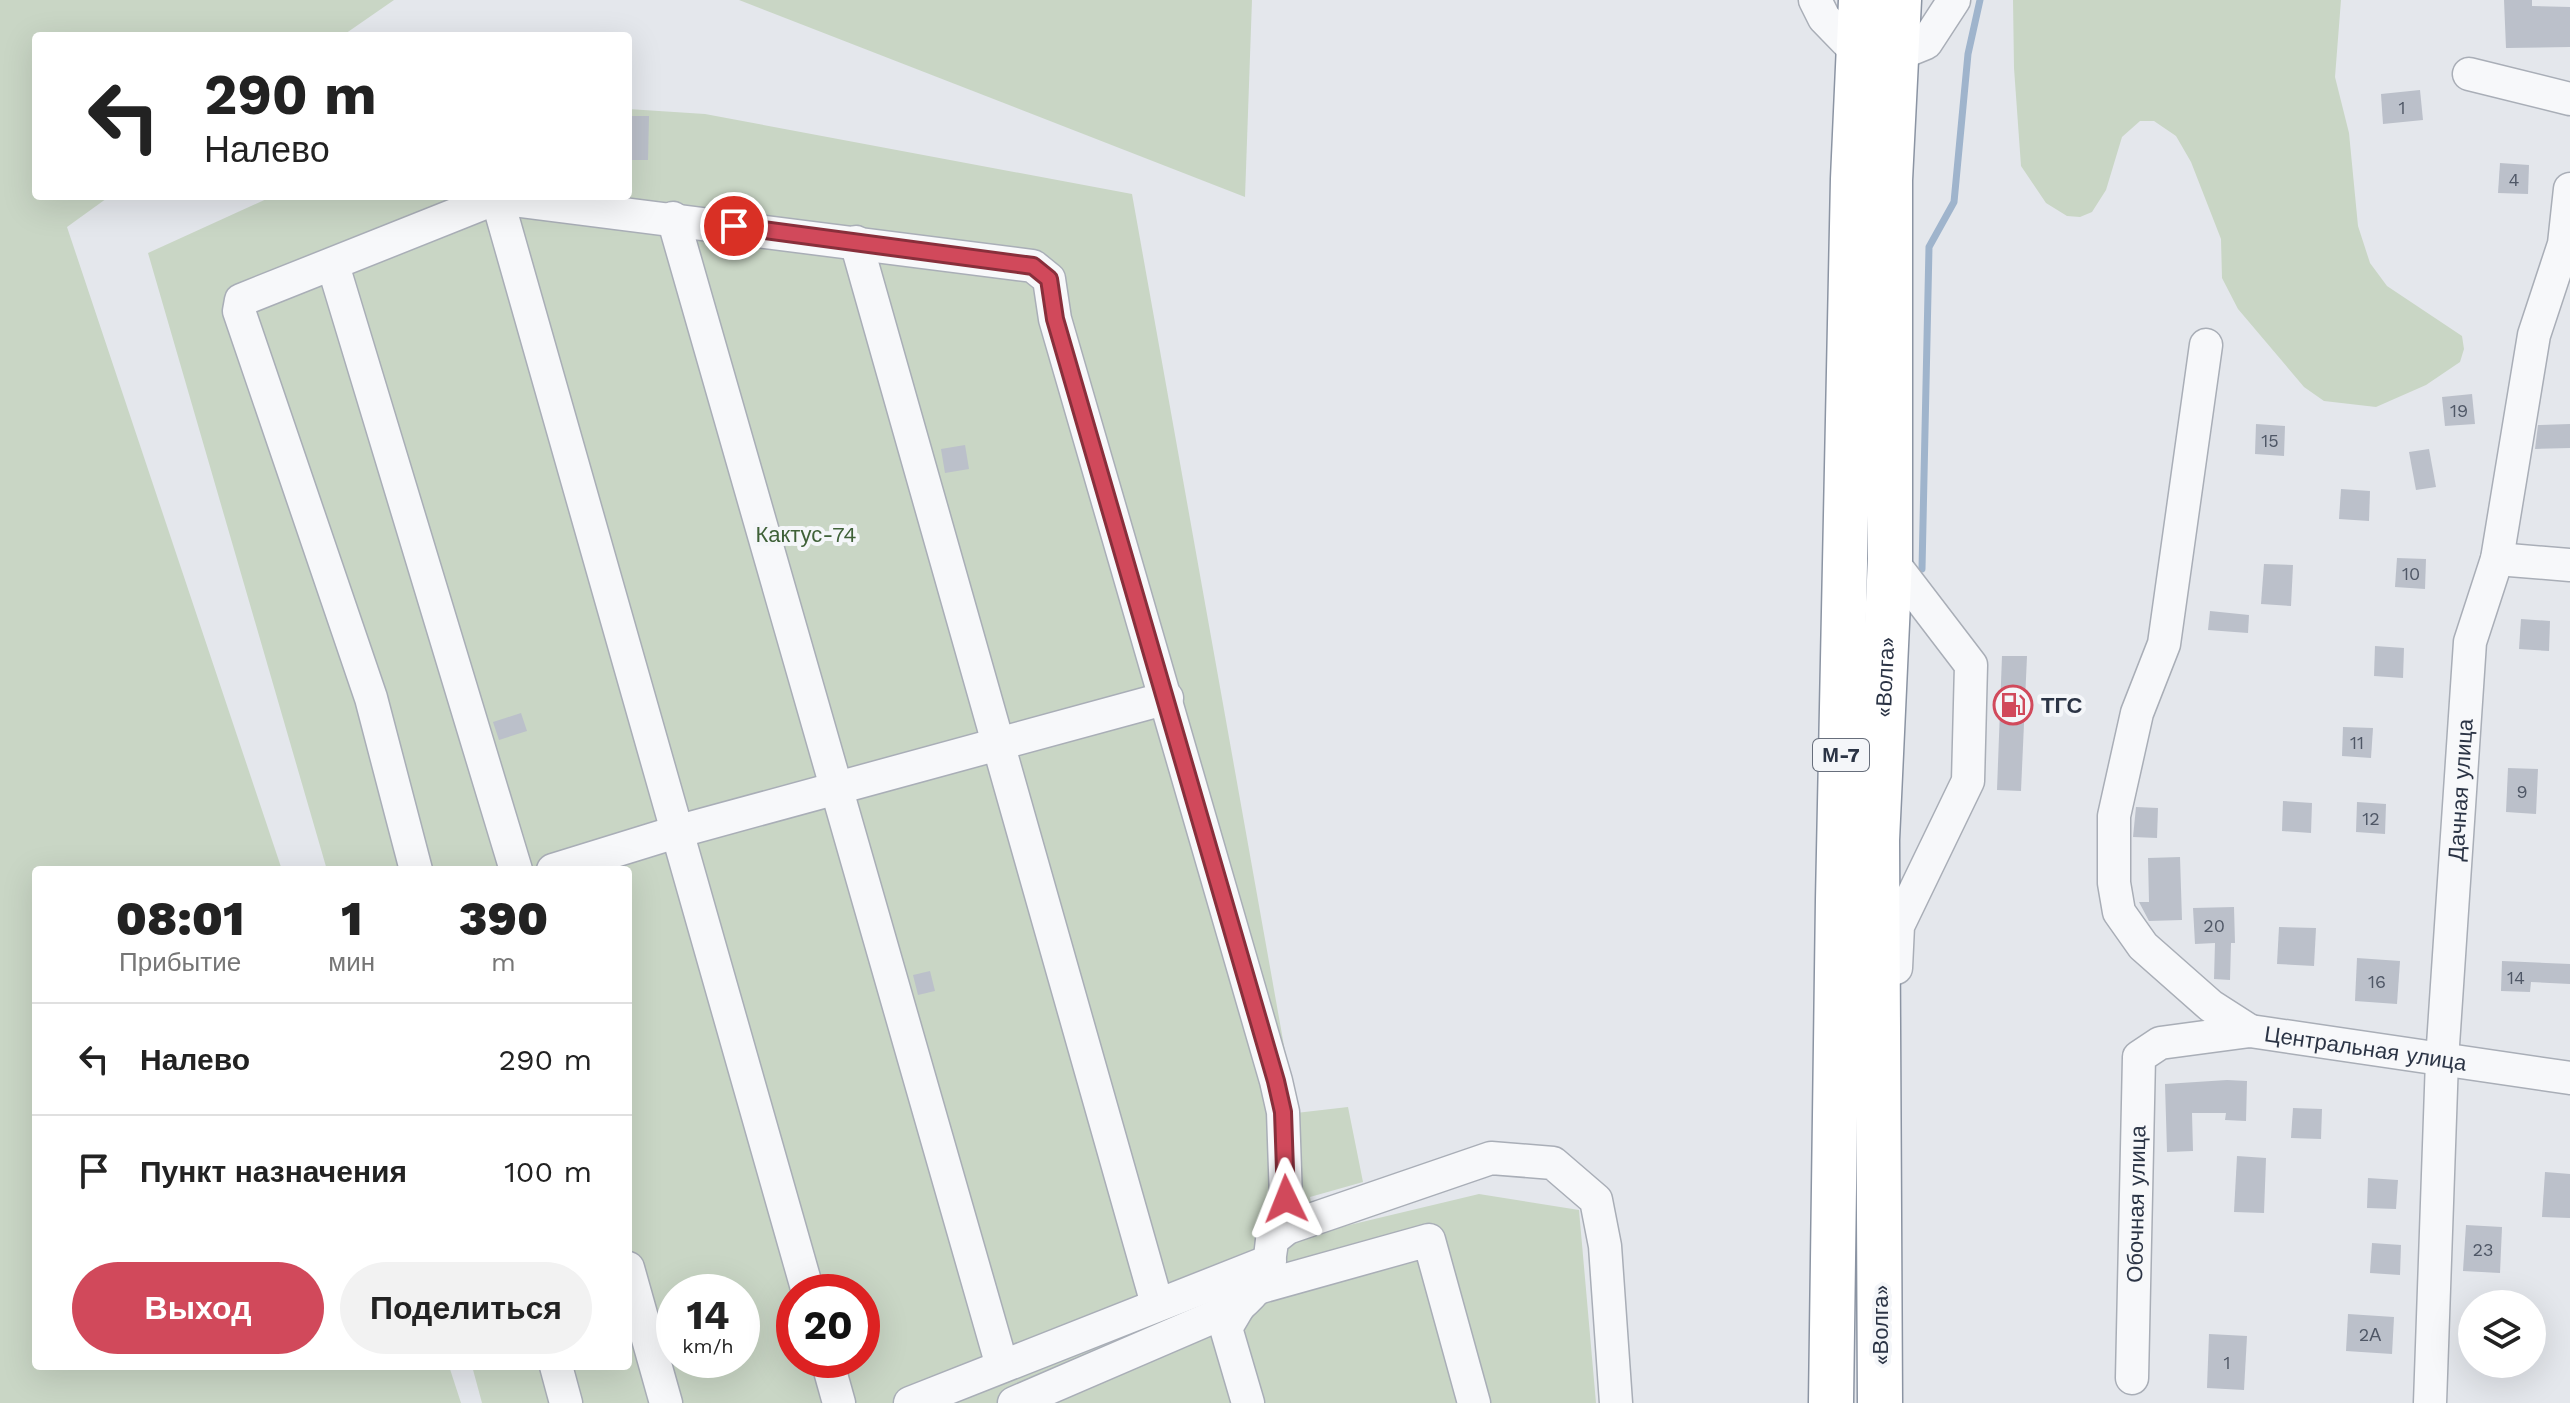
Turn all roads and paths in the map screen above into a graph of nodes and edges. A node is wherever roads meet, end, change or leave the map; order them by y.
1 (1815, 0) edge
2 (1861, 0) edge
3 (1899, 0) edge
4 (1954, 0) edge
5 (1876, 55) junction
6 (2469, 74) dead end
7 (2570, 99) edge
8 (2570, 189) edge
9 (492, 200) edge
10 (498, 200) edge
11 (515, 200) edge
12 (673, 218) junction
13 (856, 242) junction
14 (333, 265) junction
15 (2206, 345) dead end
16 (1890, 559) junction
17 (2497, 559) junction
18 (2570, 565) edge
19 (1167, 698) junction
20 (998, 744) junction
21 (834, 789) junction
22 (676, 832) junction
23 (415, 866) edge
24 (515, 866) edge
25 (566, 866) edge
26 (2250, 1031) junction
27 (2160, 1043) joint
28 (1879, 1049) junction
29 (2442, 1060) junction
30 (2570, 1078) edge
31 (1287, 1228) junction
32 (803, 1274) edge
33 (632, 1282) edge
34 (1257, 1284) junction
35 (1157, 1304) junction
36 (1002, 1366) junction
37 (557, 1370) edge
38 (832, 1378) edge
39 (2132, 1378) dead end
40 (1024, 1401) edge
41 (566, 1403) edge
42 (666, 1403) edge
43 (839, 1403) edge
44 (910, 1403) edge
45 (1248, 1403) edge
46 (1474, 1403) edge
47 (1616, 1403) edge
48 (1831, 1403) edge
49 (1880, 1403) edge
50 (2430, 1403) edge

1 - 5 street
2 - 5 highway, «Волга» / М-7
3 - 5 highway, «Волга» / М-7
4 - 5 street
5 - 16 highway, «Волга» / М-7
5 - 48 highway, «Волга» / М-7
6 - 7 street
8 - 17 street, Дачная улица
9 - 14 street
10 - 22 street
11 - 12 street
12 - 13 street
12 - 21 street
13 - 19 street
13 - 20 street
14 - 23 street
14 - 24 street
15 - 26 street
16 - 28 highway, «Волга» / М-7
16 - 28 street
17 - 18 street
17 - 29 street, Дачная улица
19 - 20 street
19 - 31 street
20 - 21 street
20 - 35 street
21 - 22 street
21 - 36 street
22 - 25 street
22 - 32 street
26 - 27 street, Центральная улица
26 - 29 street, Центральная улица
27 - 39 street, Обочная улица
28 - 49 highway, «Волга» / М-7
29 - 30 street, Центральная улица
29 - 50 street, Дачная улица
31 - 34 street
31 - 47 street
33 - 42 street
34 - 35 street
34 - 40 street
34 - 45 street
34 - 46 street
35 - 36 street
36 - 44 street
37 - 41 street
38 - 43 street

